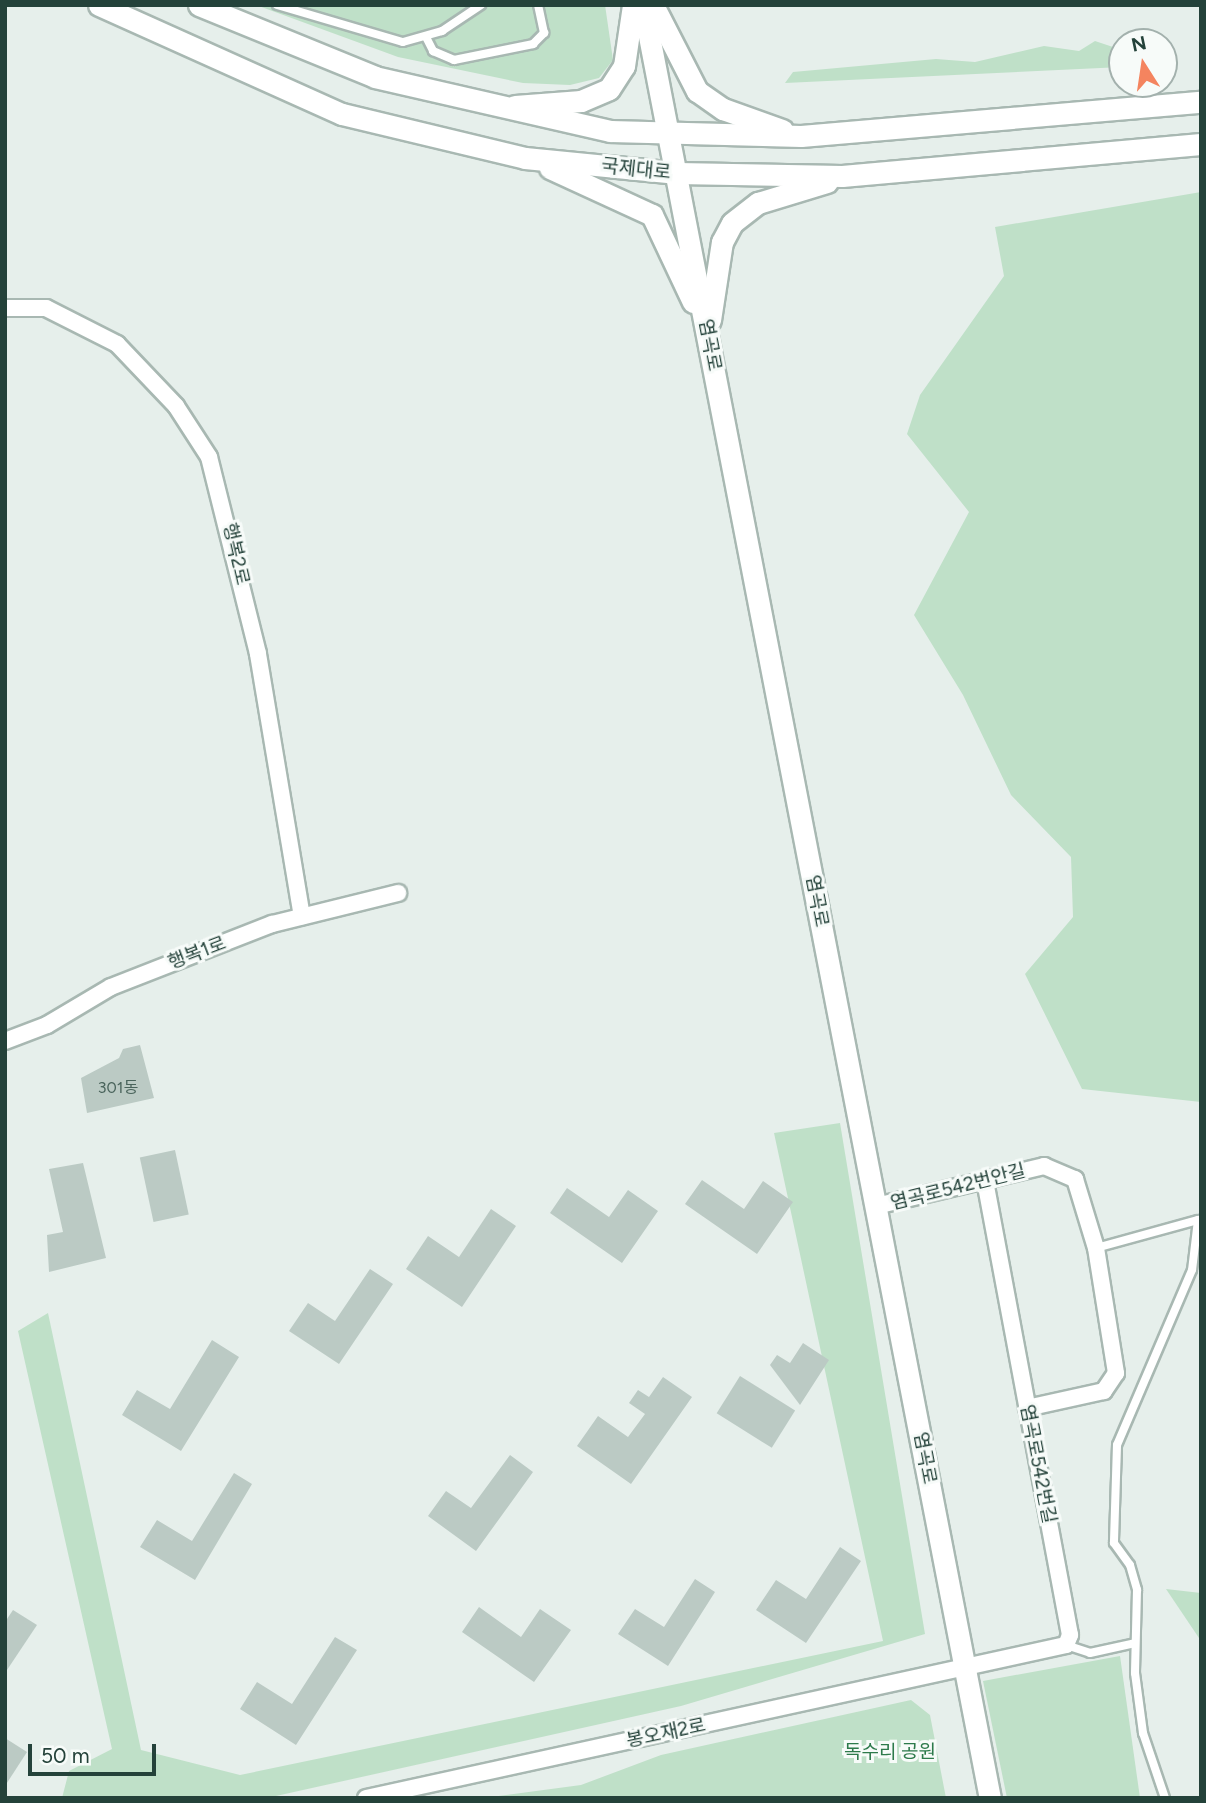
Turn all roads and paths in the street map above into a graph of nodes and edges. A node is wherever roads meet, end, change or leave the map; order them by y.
1 (99, 5) edge
2 (199, 5) edge
3 (277, 5) edge
4 (481, 5) edge
5 (538, 5) edge
6 (632, 5) edge
7 (643, 5) edge
8 (653, 5) edge
9 (426, 37) junction
10 (1201, 102) edge
11 (495, 107) junction
12 (669, 136) junction
13 (801, 136) junction
14 (1201, 144) edge
15 (525, 158) junction
16 (677, 173) junction
17 (842, 176) junction
18 (5, 308) edge
19 (708, 336) junction
20 (398, 893) dead end
21 (302, 915) junction
22 (5, 1041) edge
23 (985, 1181) junction
24 (876, 1206) junction
25 (1096, 1248) junction
26 (1027, 1408) junction
27 (1135, 1643) junction
28 (1066, 1645) junction
29 (965, 1667) junction
30 (366, 1798) edge
31 (990, 1798) edge
32 (1165, 1798) edge

1 - 15 main road, 국제대로
2 - 11 main road, 국제대로
3 - 9 lane
4 - 9 lane
5 - 9 lane
6 - 11 main road
7 - 12 main road, 염곡로
8 - 13 main road
10 - 13 main road, 국제대로
11 - 12 main road, 국제대로
12 - 13 main road, 국제대로
12 - 16 main road, 염곡로
14 - 17 main road, 국제대로
15 - 16 main road, 국제대로
15 - 19 main road
16 - 17 main road, 국제대로
16 - 19 main road, 염곡로
17 - 19 main road
18 - 21 street, 행복2로
19 - 24 main road, 염곡로
20 - 21 street, 행복1로
21 - 22 street, 행복1로
23 - 24 street, 염곡로542번안길
23 - 25 street, 염곡로542번안길
23 - 26 street, 염곡로542번길
24 - 29 main road, 염곡로
25 - 26 street, 염곡로542번안길
25 - 27 lane
26 - 28 street, 염곡로542번길
27 - 28 lane
27 - 32 lane
28 - 29 street
29 - 30 street, 봉오재2로
29 - 31 main road, 염곡로

